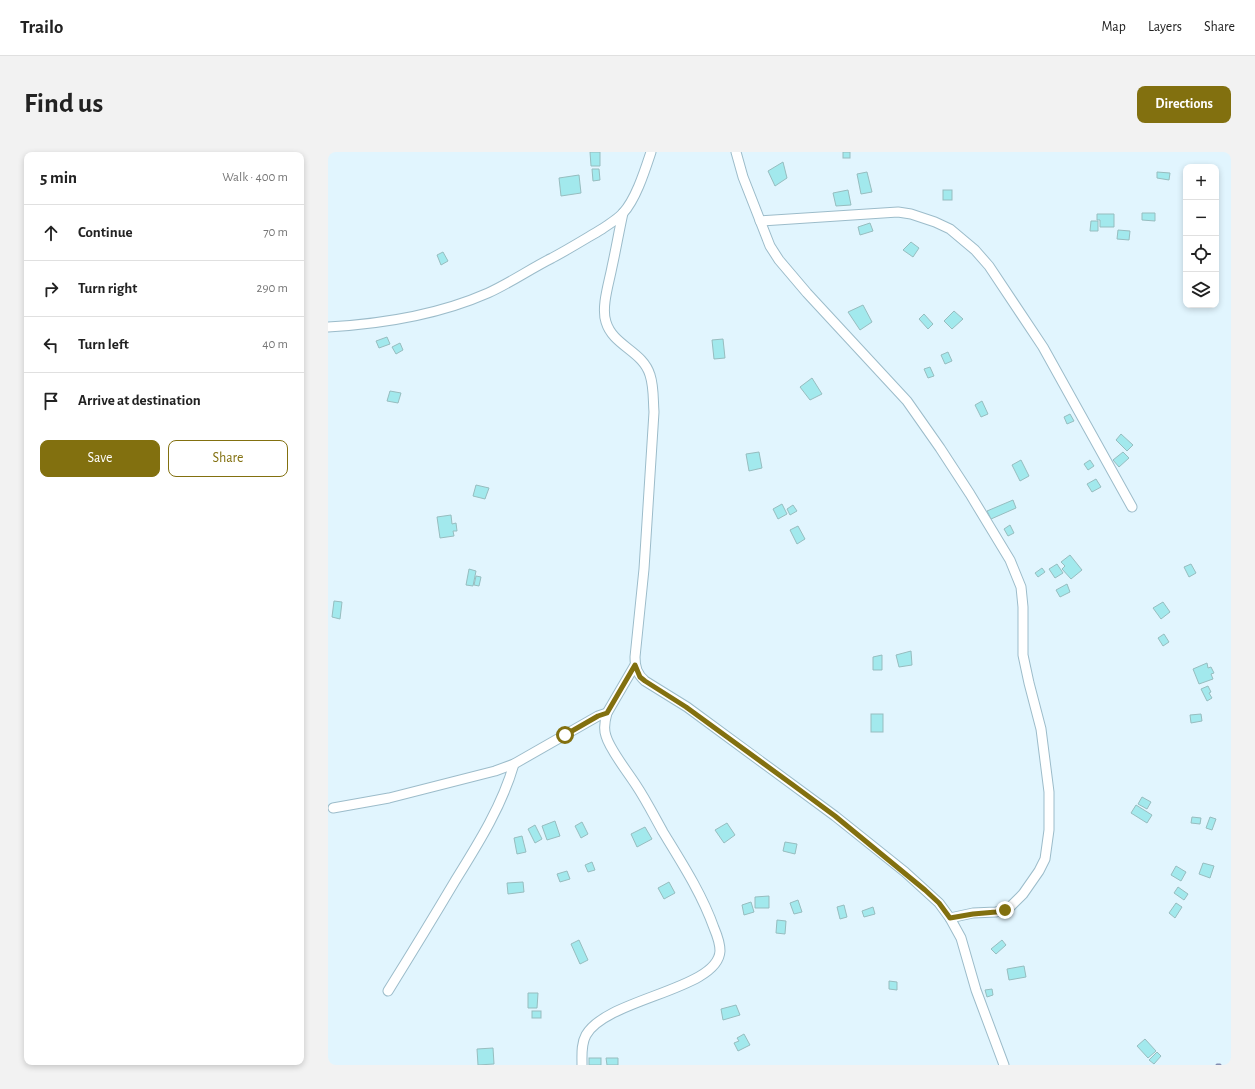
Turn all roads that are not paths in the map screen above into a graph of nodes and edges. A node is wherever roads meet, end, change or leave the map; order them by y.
1 (651, 152) edge
2 (736, 152) edge
3 (623, 213) junction
4 (760, 221) junction
5 (328, 327) edge
6 (1132, 507) dead end
7 (635, 665) junction
8 (607, 713) junction
9 (514, 764) junction
10 (333, 808) dead end
11 (950, 918) junction
12 (388, 991) dead end
13 (582, 1065) edge
14 (1004, 1065) edge

1 - 3 street
2 - 4 street
3 - 5 street
3 - 7 street
4 - 6 street
4 - 11 street
7 - 8 street
7 - 11 street
8 - 9 street
8 - 13 street
9 - 10 street
9 - 12 street
11 - 14 street

